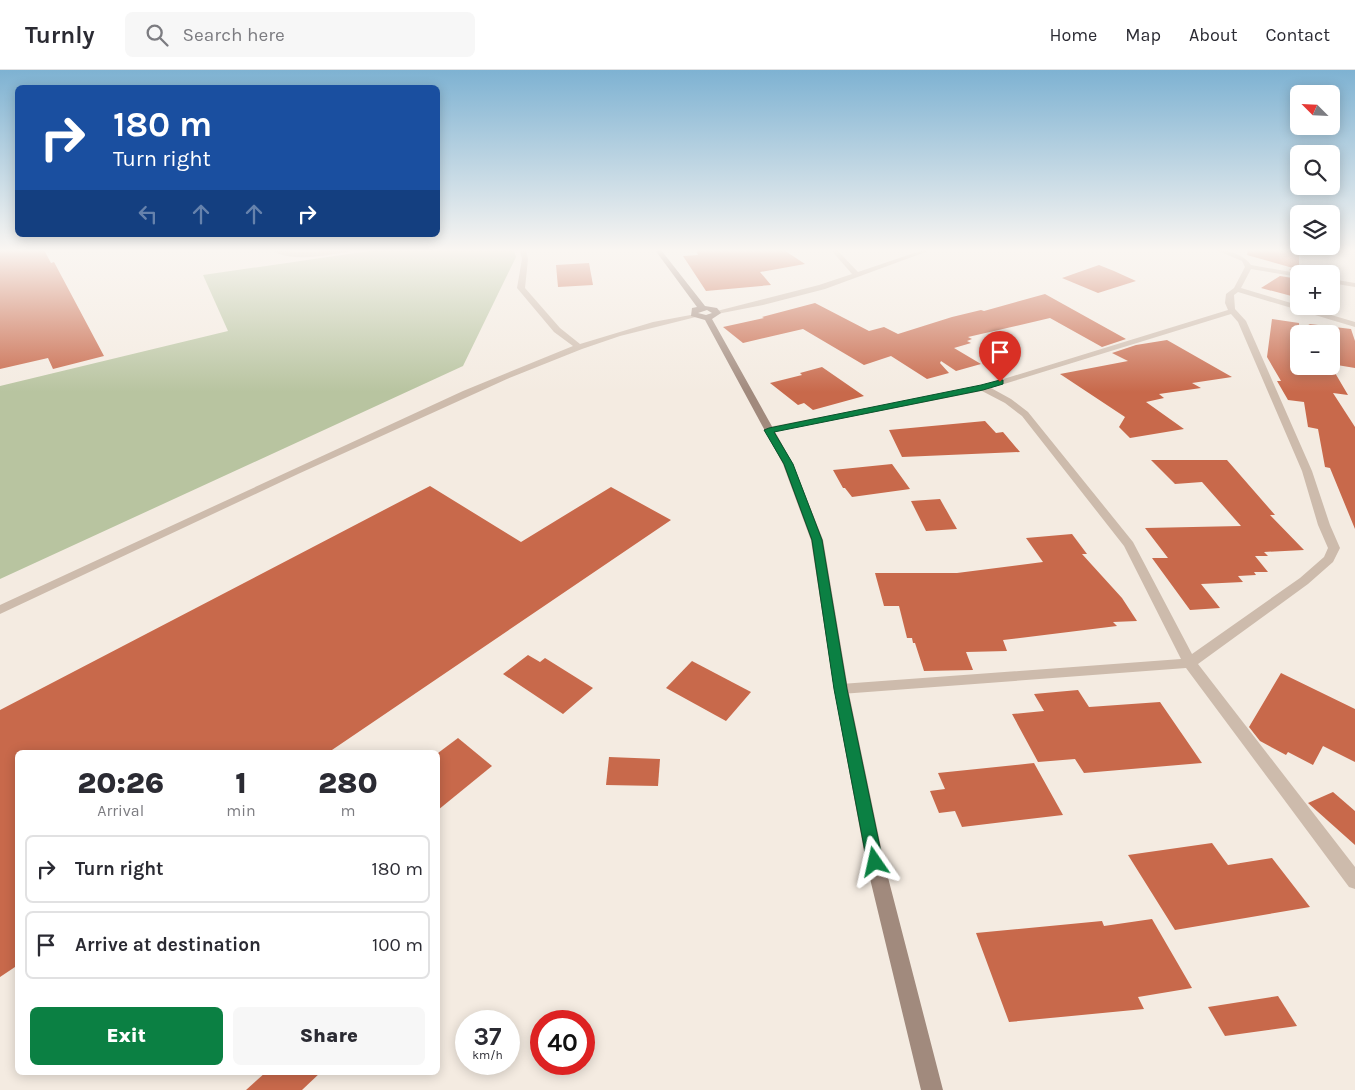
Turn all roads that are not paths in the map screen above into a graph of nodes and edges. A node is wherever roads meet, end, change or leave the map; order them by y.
1 (529, 298) edge
2 (693, 298) edge
3 (784, 298) edge
4 (1229, 298) edge
5 (1265, 298) edge
6 (1231, 312) junction
7 (706, 313) junction
8 (1355, 325) edge
9 (578, 347) junction
10 (983, 388) junction
11 (769, 430) junction
12 (0, 610) edge
13 (1190, 663) junction
14 (840, 689) junction
15 (1355, 881) edge
16 (932, 1090) edge

1 - 9 street
2 - 7 street
3 - 7 street
4 - 6 street
5 - 8 street
6 - 10 street
6 - 13 street
7 - 9 street
7 - 11 street
9 - 12 street
10 - 11 street
10 - 13 street
11 - 14 street
13 - 14 street
13 - 15 street
14 - 16 street

